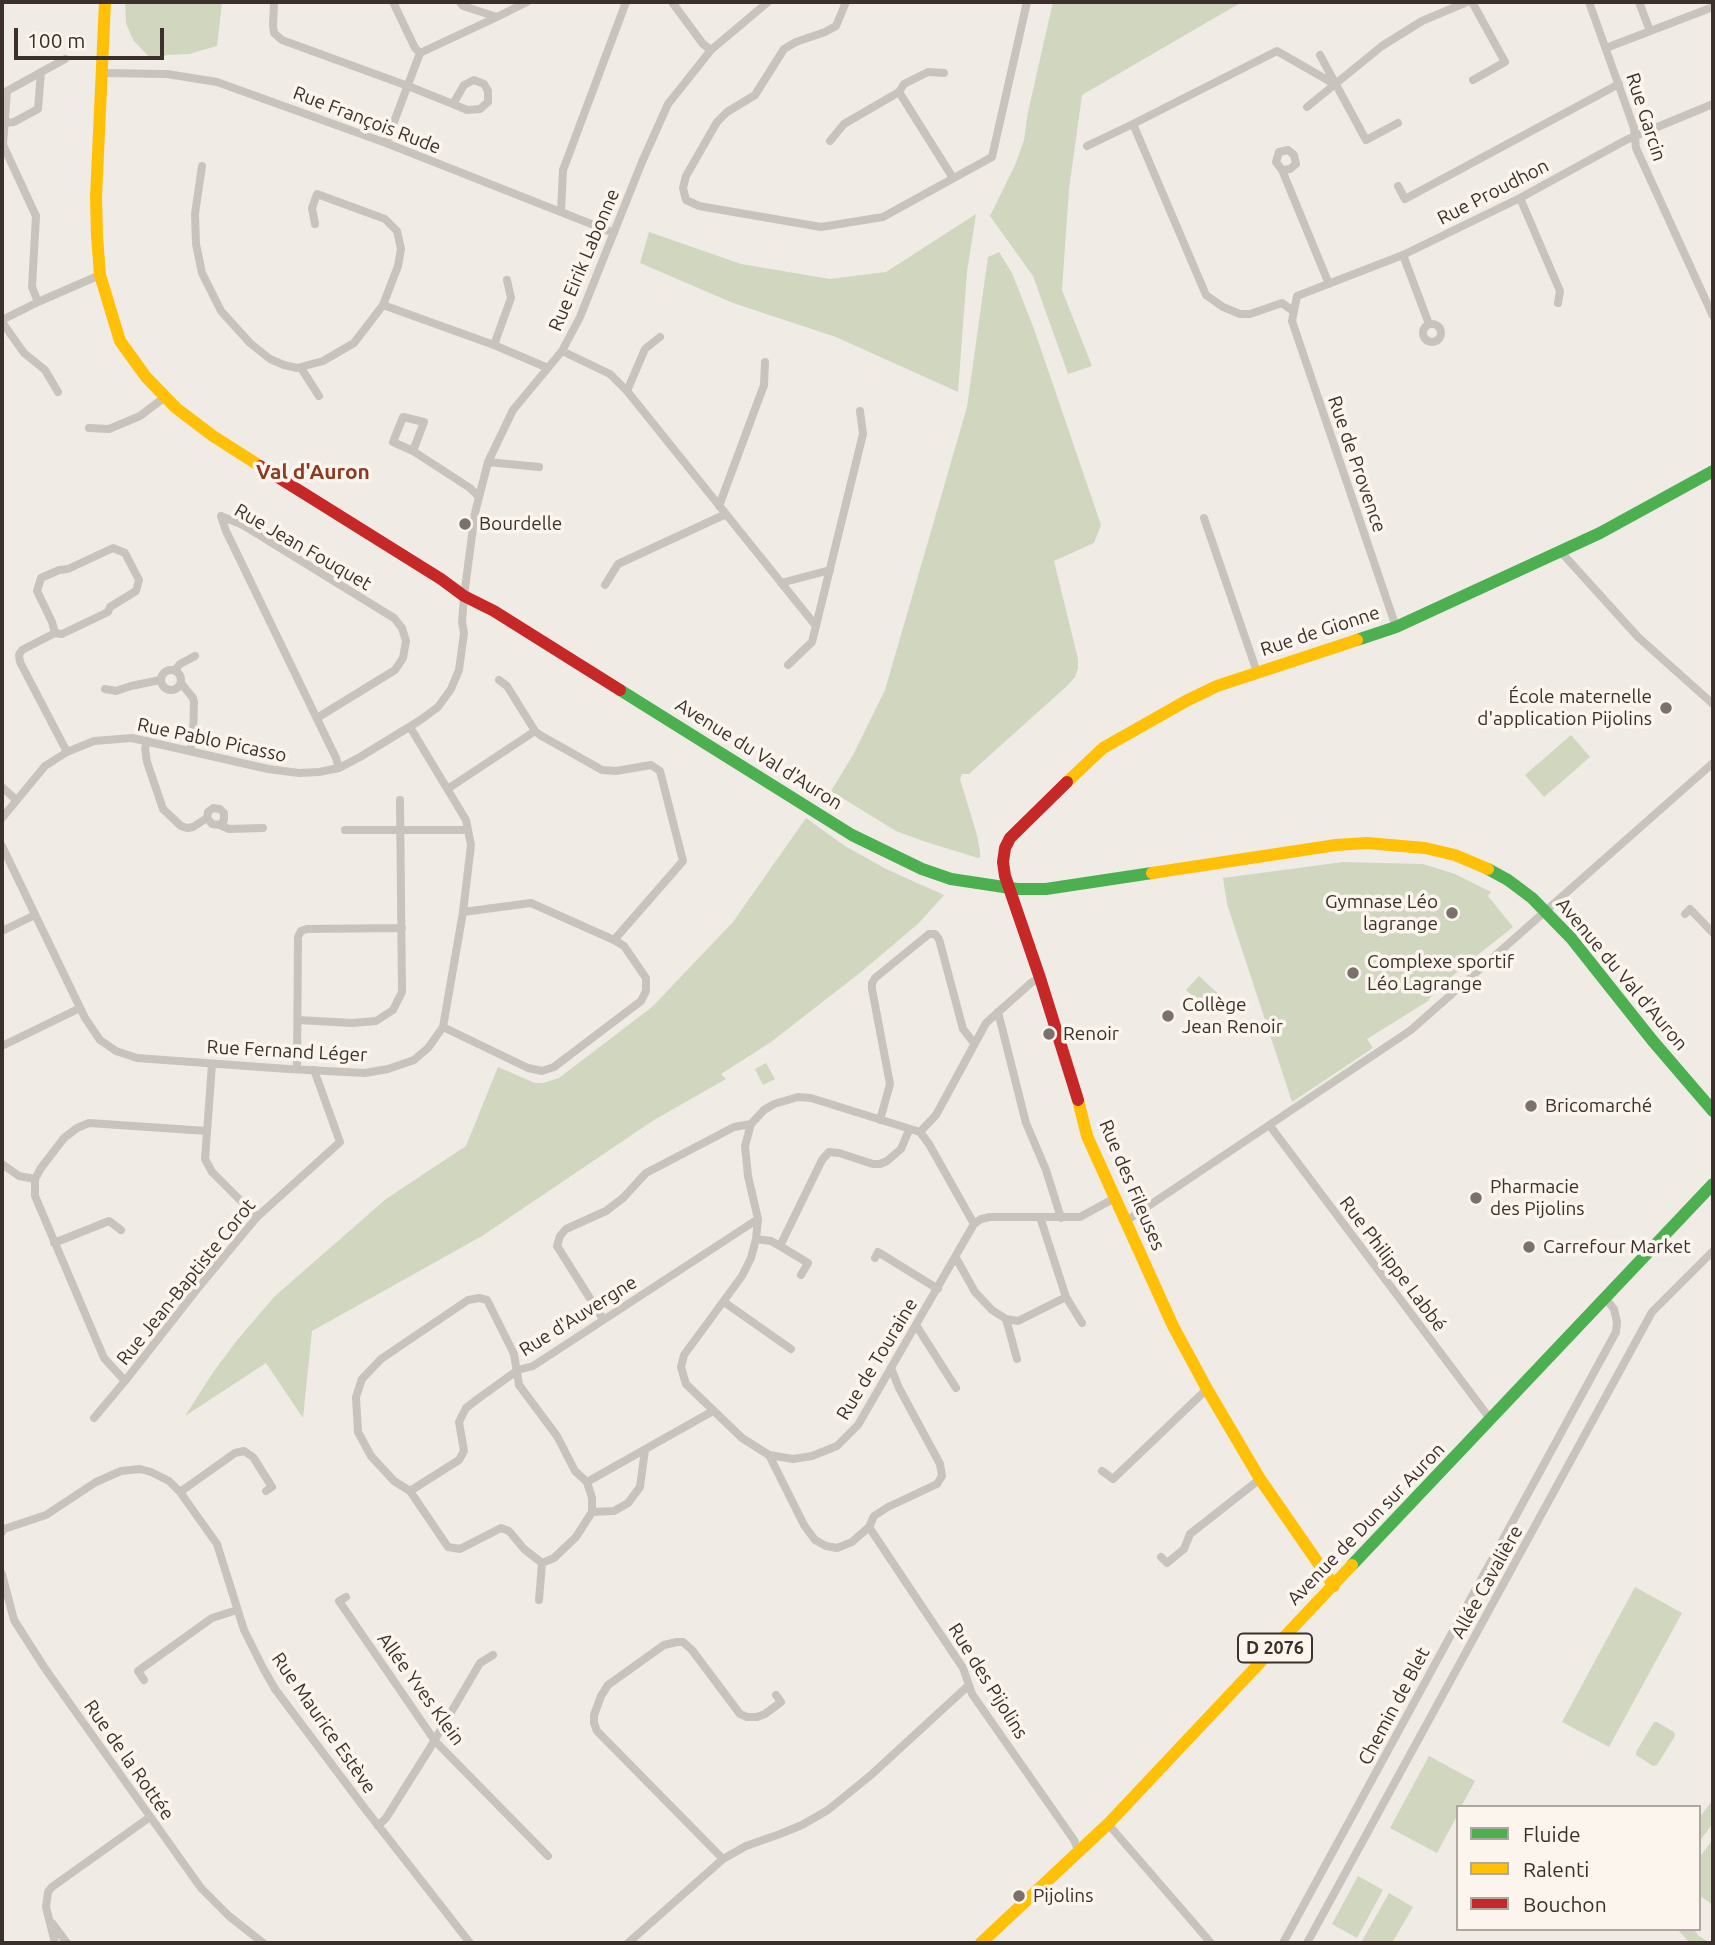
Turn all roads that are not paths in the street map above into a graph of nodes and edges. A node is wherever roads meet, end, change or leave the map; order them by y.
1 (105, 2) edge
2 (274, 2) edge
3 (393, 2) edge
4 (460, 2) edge
5 (527, 2) edge
6 (626, 2) edge
7 (672, 2) edge
8 (768, 2) edge
9 (846, 2) edge
10 (1027, 2) edge
11 (1469, 2) edge
12 (1589, 2) edge
13 (1639, 2) edge
14 (1713, 8) edge
15 (497, 17) junction
16 (1650, 31) junction
17 (1606, 48) junction
18 (711, 50) junction
19 (420, 53) junction
20 (1320, 55) dead end
21 (65, 59) dead end
22 (41, 72) junction
23 (102, 73) junction
24 (944, 73) dead end
25 (1473, 80) dead end
26 (1619, 83) junction
27 (1336, 85) junction
28 (408, 86) junction
29 (899, 92) junction
30 (453, 104) junction
31 (1713, 104) edge
32 (1307, 107) dead end
33 (5, 123) junction
34 (1398, 123) dead end
35 (1133, 124) junction
36 (1635, 136) junction
37 (830, 141) dead end
38 (386, 143) junction
39 (1087, 146) dead end
40 (202, 166) dead end
41 (1282, 170) dead end
42 (953, 178) junction
43 (1398, 186) dead end
44 (1520, 198) junction
45 (561, 212) junction
46 (315, 223) dead end
47 (614, 233) junction
48 (1403, 256) junction
49 (100, 275) junction
50 (507, 280) dead end
51 (1329, 284) junction
52 (38, 302) junction
53 (1558, 303) dead end
54 (383, 306) junction
55 (1293, 310) junction
56 (1713, 316) edge
57 (2, 321) edge
58 (1429, 324) dead end
59 (660, 337) dead end
60 (494, 345) junction
61 (562, 351) junction
62 (765, 362) dead end
63 (302, 368) junction
64 (548, 368) junction
65 (627, 391) junction
66 (58, 392) dead end
67 (319, 396) dead end
68 (165, 397) junction
69 (860, 411) dead end
70 (89, 428) dead end
71 (413, 452) junction
72 (488, 461) junction
73 (538, 467) dead end
74 (1713, 471) edge
75 (478, 496) junction
76 (719, 506) junction
77 (726, 514) junction
78 (1204, 518) dead end
79 (1560, 552) junction
80 (830, 570) junction
81 (781, 583) junction
82 (605, 585) dead end
83 (464, 596) junction
84 (816, 626) junction
85 (1396, 627) junction
86 (55, 633) junction
87 (195, 656) dead end
88 (788, 665) dead end
89 (174, 670) junction
90 (1256, 672) junction
91 (160, 680) junction
92 (499, 680) dead end
93 (181, 683) junction
94 (105, 689) dead end
95 (1713, 704) edge
96 (317, 718) junction
97 (410, 726) junction
98 (536, 731) junction
99 (147, 741) junction
100 (190, 751) junction
101 (67, 752) junction
102 (1713, 763) edge
103 (338, 768) junction
104 (2, 787) edge
105 (449, 788) junction
106 (16, 800) junction
107 (400, 800) dead end
108 (2, 818) edge
109 (207, 818) junction
110 (220, 825) junction
111 (263, 828) dead end
112 (401, 829) junction
113 (345, 830) dead end
114 (468, 830) junction
115 (2, 846) edge
116 (1010, 888) junction
117 (463, 912) junction
118 (1545, 913) junction
119 (1685, 914) dead end
120 (34, 915) junction
121 (402, 928) junction
122 (2, 931) edge
123 (1713, 933) edge
124 (614, 940) junction
125 (1040, 978) junction
126 (80, 1008) junction
127 (998, 1012) junction
128 (298, 1020) junction
129 (443, 1027) junction
130 (974, 1043) junction
131 (2, 1046) edge
132 (212, 1064) junction
133 (297, 1069) junction
134 (314, 1070) junction
135 (1713, 1111) edge
136 (880, 1120) junction
137 (751, 1124) junction
138 (1270, 1126) junction
139 (909, 1130) junction
140 (207, 1131) junction
141 (920, 1132) junction
142 (2, 1164) edge
143 (35, 1179) junction
144 (1713, 1184) edge
145 (1115, 1198) junction
146 (257, 1217) junction
147 (1040, 1217) junction
148 (1061, 1218) junction
149 (758, 1219) junction
150 (1126, 1221) junction
151 (974, 1224) junction
152 (121, 1230) dead end
153 (756, 1239) junction
154 (54, 1243) junction
155 (780, 1246) junction
156 (1713, 1251) edge
157 (875, 1258) dead end
158 (956, 1258) junction
159 (801, 1275) dead end
160 (938, 1289) junction
161 (1066, 1297) junction
162 (1606, 1299) junction
163 (724, 1302) junction
164 (603, 1319) junction
165 (1006, 1319) junction
166 (1082, 1322) dead end
167 (916, 1325) junction
168 (791, 1349) dead end
169 (1017, 1359) dead end
170 (891, 1368) junction
171 (518, 1370) junction
172 (125, 1381) junction
173 (956, 1388) dead end
174 (1207, 1389) junction
175 (713, 1411) junction
176 (94, 1418) dead end
177 (1491, 1420) junction
178 (645, 1450) junction
179 (769, 1455) junction
180 (1102, 1471) dead end
181 (1260, 1479) junction
182 (587, 1482) junction
183 (266, 1491) dead end
184 (410, 1491) junction
185 (180, 1492) junction
186 (592, 1512) junction
187 (869, 1527) junction
188 (3, 1530) edge
189 (1161, 1557) dead end
190 (542, 1563) junction
191 (2, 1574) edge
192 (1334, 1586) junction
193 (346, 1597) dead end
194 (539, 1600) dead end
195 (237, 1610) junction
196 (493, 1655) dead end
197 (144, 1679) dead end
198 (969, 1685) junction
199 (776, 1695) dead end
200 (435, 1741) junction
201 (150, 1817) junction
202 (1108, 1824) junction
203 (378, 1826) junction
204 (1079, 1852) junction
205 (548, 1856) dead end
206 (723, 1859) junction
207 (48, 1918) junction
208 (55, 1943) edge
209 (67, 1943) edge
210 (263, 1943) edge
211 (470, 1943) edge
212 (628, 1943) edge
213 (981, 1943) edge
214 (1211, 1943) edge
215 (1283, 1943) edge
216 (1307, 1943) edge

1 - 23 street, Avenue du Val d'Auron
2 - 28 street
3 - 19 street
4 - 15 street
5 - 15 street
6 - 45 street
7 - 18 street
8 - 18 street, Rue Eirik Labonne
9 - 42 street
10 - 42 street
11 - 25 street
11 - 27 street
12 - 17 street, Rue Garcin
13 - 16 street
14 - 16 street
15 - 19 street
16 - 17 street
17 - 26 street, Rue Garcin
18 - 47 street, Rue Eirik Labonne
19 - 28 street
20 - 27 street
21 - 22 street
22 - 33 street
22 - 33 street
23 - 38 street, Rue François Rude
23 - 49 street, Avenue du Val d'Auron
24 - 29 street
26 - 36 street, Rue Garcin
26 - 43 street
27 - 32 street
27 - 34 street
27 - 35 street
28 - 30 street
28 - 38 street
29 - 37 street
29 - 42 street
30 - 30 street
31 - 36 street, Rue Proudhon
33 - 52 street
35 - 39 street
35 - 55 street
36 - 44 street, Rue Proudhon
36 - 56 street, Rue Garcin
38 - 45 street, Rue François Rude
40 - 63 street
41 - 51 street
44 - 48 street, Rue Proudhon
44 - 53 street
45 - 47 street, Rue François Rude
46 - 54 street
47 - 61 street, Rue Eirik Labonne
48 - 51 street, Rue Proudhon
48 - 58 street
49 - 52 street
49 - 68 street, Avenue du Val d'Auron
50 - 60 street
51 - 55 street, Rue Proudhon
52 - 57 street
54 - 60 street
54 - 63 street
55 - 85 street, Rue de Provence
57 - 66 street
59 - 65 street
60 - 64 street
61 - 64 street, Rue Eirik Labonne
61 - 65 street
62 - 76 street
63 - 67 street
64 - 72 street, Rue Eirik Labonne
65 - 76 street
68 - 70 street
68 - 83 street, Avenue du Val d'Auron
69 - 80 street
71 - 71 street
71 - 75 street
72 - 73 street
72 - 75 street, Rue Eirik Labonne
74 - 79 street, Rue de Gionne
75 - 83 street, Rue Eirik Labonne
76 - 77 street
77 - 81 street
77 - 82 street
78 - 90 street
79 - 85 street, Rue de Gionne
79 - 95 street
80 - 81 street
80 - 84 street
81 - 84 street
83 - 97 street, Rue Pablo Picasso
83 - 116 street, Avenue du Val d'Auron
84 - 88 street
85 - 90 street, Rue de Gionne
86 - 86 street
86 - 101 street
87 - 89 street
89 - 91 street
89 - 93 street
90 - 116 street, Rue de Gionne
91 - 93 street
91 - 94 street
92 - 98 street
93 - 100 street
96 - 96 street, Rue Jean Fouquet
96 - 103 street, Rue Jean Fouquet
97 - 103 street, Rue Pablo Picasso
97 - 105 street, Rue Fernand Léger
98 - 105 street
98 - 124 street
99 - 100 street, Rue Pablo Picasso
99 - 101 street, Rue Pablo Picasso
99 - 109 street
100 - 103 street, Rue Pablo Picasso
101 - 106 street, Rue Pablo Picasso
102 - 118 street
104 - 106 street
105 - 114 street, Rue Fernand Léger
106 - 108 street, Rue Pablo Picasso
107 - 112 street
109 - 110 street
109 - 110 street
110 - 111 street
112 - 113 street
112 - 114 street
112 - 121 street
114 - 117 street, Rue Fernand Léger
115 - 120 street, Rue Fernand Léger
116 - 118 street, Avenue du Val d'Auron
116 - 125 street, Rue des Fileuses
117 - 124 street
117 - 129 street, Rue Fernand Léger
118 - 135 street, Avenue du Val d'Auron
118 - 138 street
119 - 123 street
120 - 122 street
120 - 126 street, Rue Fernand Léger
121 - 128 street
121 - 128 street
124 - 129 street
125 - 127 street
125 - 145 street, Rue des Fileuses
126 - 131 street
126 - 132 street, Rue Fernand Léger
127 - 130 street
127 - 148 street
128 - 133 street
129 - 134 street, Rue Fernand Léger
130 - 136 street
130 - 141 street
132 - 133 street, Rue Fernand Léger
132 - 140 street
133 - 134 street, Rue Fernand Léger
134 - 146 street, Rue Jean-Baptiste Corot
136 - 137 street
136 - 139 street
137 - 149 street
137 - 164 street
138 - 150 street
138 - 177 street, Rue Philippe Labbé
139 - 141 street
139 - 155 street
140 - 143 street
140 - 146 street
141 - 151 street
142 - 143 street
143 - 154 street, Rue Jean-Baptiste Corot
144 - 162 street, Avenue de Dun sur Auron / D 2076
145 - 148 street
145 - 150 street, Rue des Fileuses
146 - 172 street, Rue Jean-Baptiste Corot
147 - 148 street
147 - 151 street
147 - 161 street
149 - 153 street
149 - 164 street, Rue d'Auvergne
150 - 174 street, Rue des Fileuses
151 - 158 street, Rue de Touraine
152 - 154 street
153 - 155 street
153 - 163 street
154 - 172 street, Rue Jean-Baptiste Corot
155 - 159 street
156 - 216 street, Allée Cavalière
157 - 160 street
158 - 160 street, Rue de Touraine
158 - 165 street
160 - 167 street, Rue de Touraine
161 - 165 street
161 - 166 street
162 - 177 street, Avenue de Dun sur Auron / D 2076
162 - 215 street, Chemin de Blet
163 - 168 street
163 - 175 street
164 - 171 street, Rue d'Auvergne
165 - 169 street
167 - 170 street, Rue de Touraine
167 - 173 street
170 - 179 street, Rue de Touraine
170 - 187 street
171 - 182 street
171 - 184 street
171 - 184 street, Rue d'Auvergne
172 - 176 street, Rue Jean-Baptiste Corot
174 - 180 street
174 - 181 street, Rue des Fileuses
175 - 178 street
175 - 179 street
177 - 192 street, Avenue de Dun sur Auron / D 2076
178 - 182 street
178 - 186 street
179 - 187 street
181 - 189 street
181 - 192 street, Rue des Fileuses
182 - 186 street
183 - 185 street
184 - 190 street, Rue d'Auvergne
185 - 188 street, Rue Maurice Estève
185 - 195 street, Rue Maurice Estève
186 - 190 street
187 - 198 street, Rue des Pijolins
190 - 194 street
191 - 201 street, Rue de la Rottée
192 - 202 street, Avenue de Dun sur Auron / D 2076
193 - 200 street, Allée Yves Klein
195 - 197 street
195 - 203 street, Rue Maurice Estève
196 - 200 street
198 - 204 street, Rue des Pijolins
198 - 206 street
199 - 206 street
200 - 203 street
200 - 205 street, Allée Yves Klein
201 - 207 street
201 - 210 street, Rue de la Rottée
202 - 204 street, Avenue de Dun sur Auron / D 2076
202 - 214 street
203 - 211 street, Rue Maurice Estève
204 - 213 street, Avenue de Dun sur Auron / D 2076
206 - 212 street
207 - 208 street
207 - 209 street

